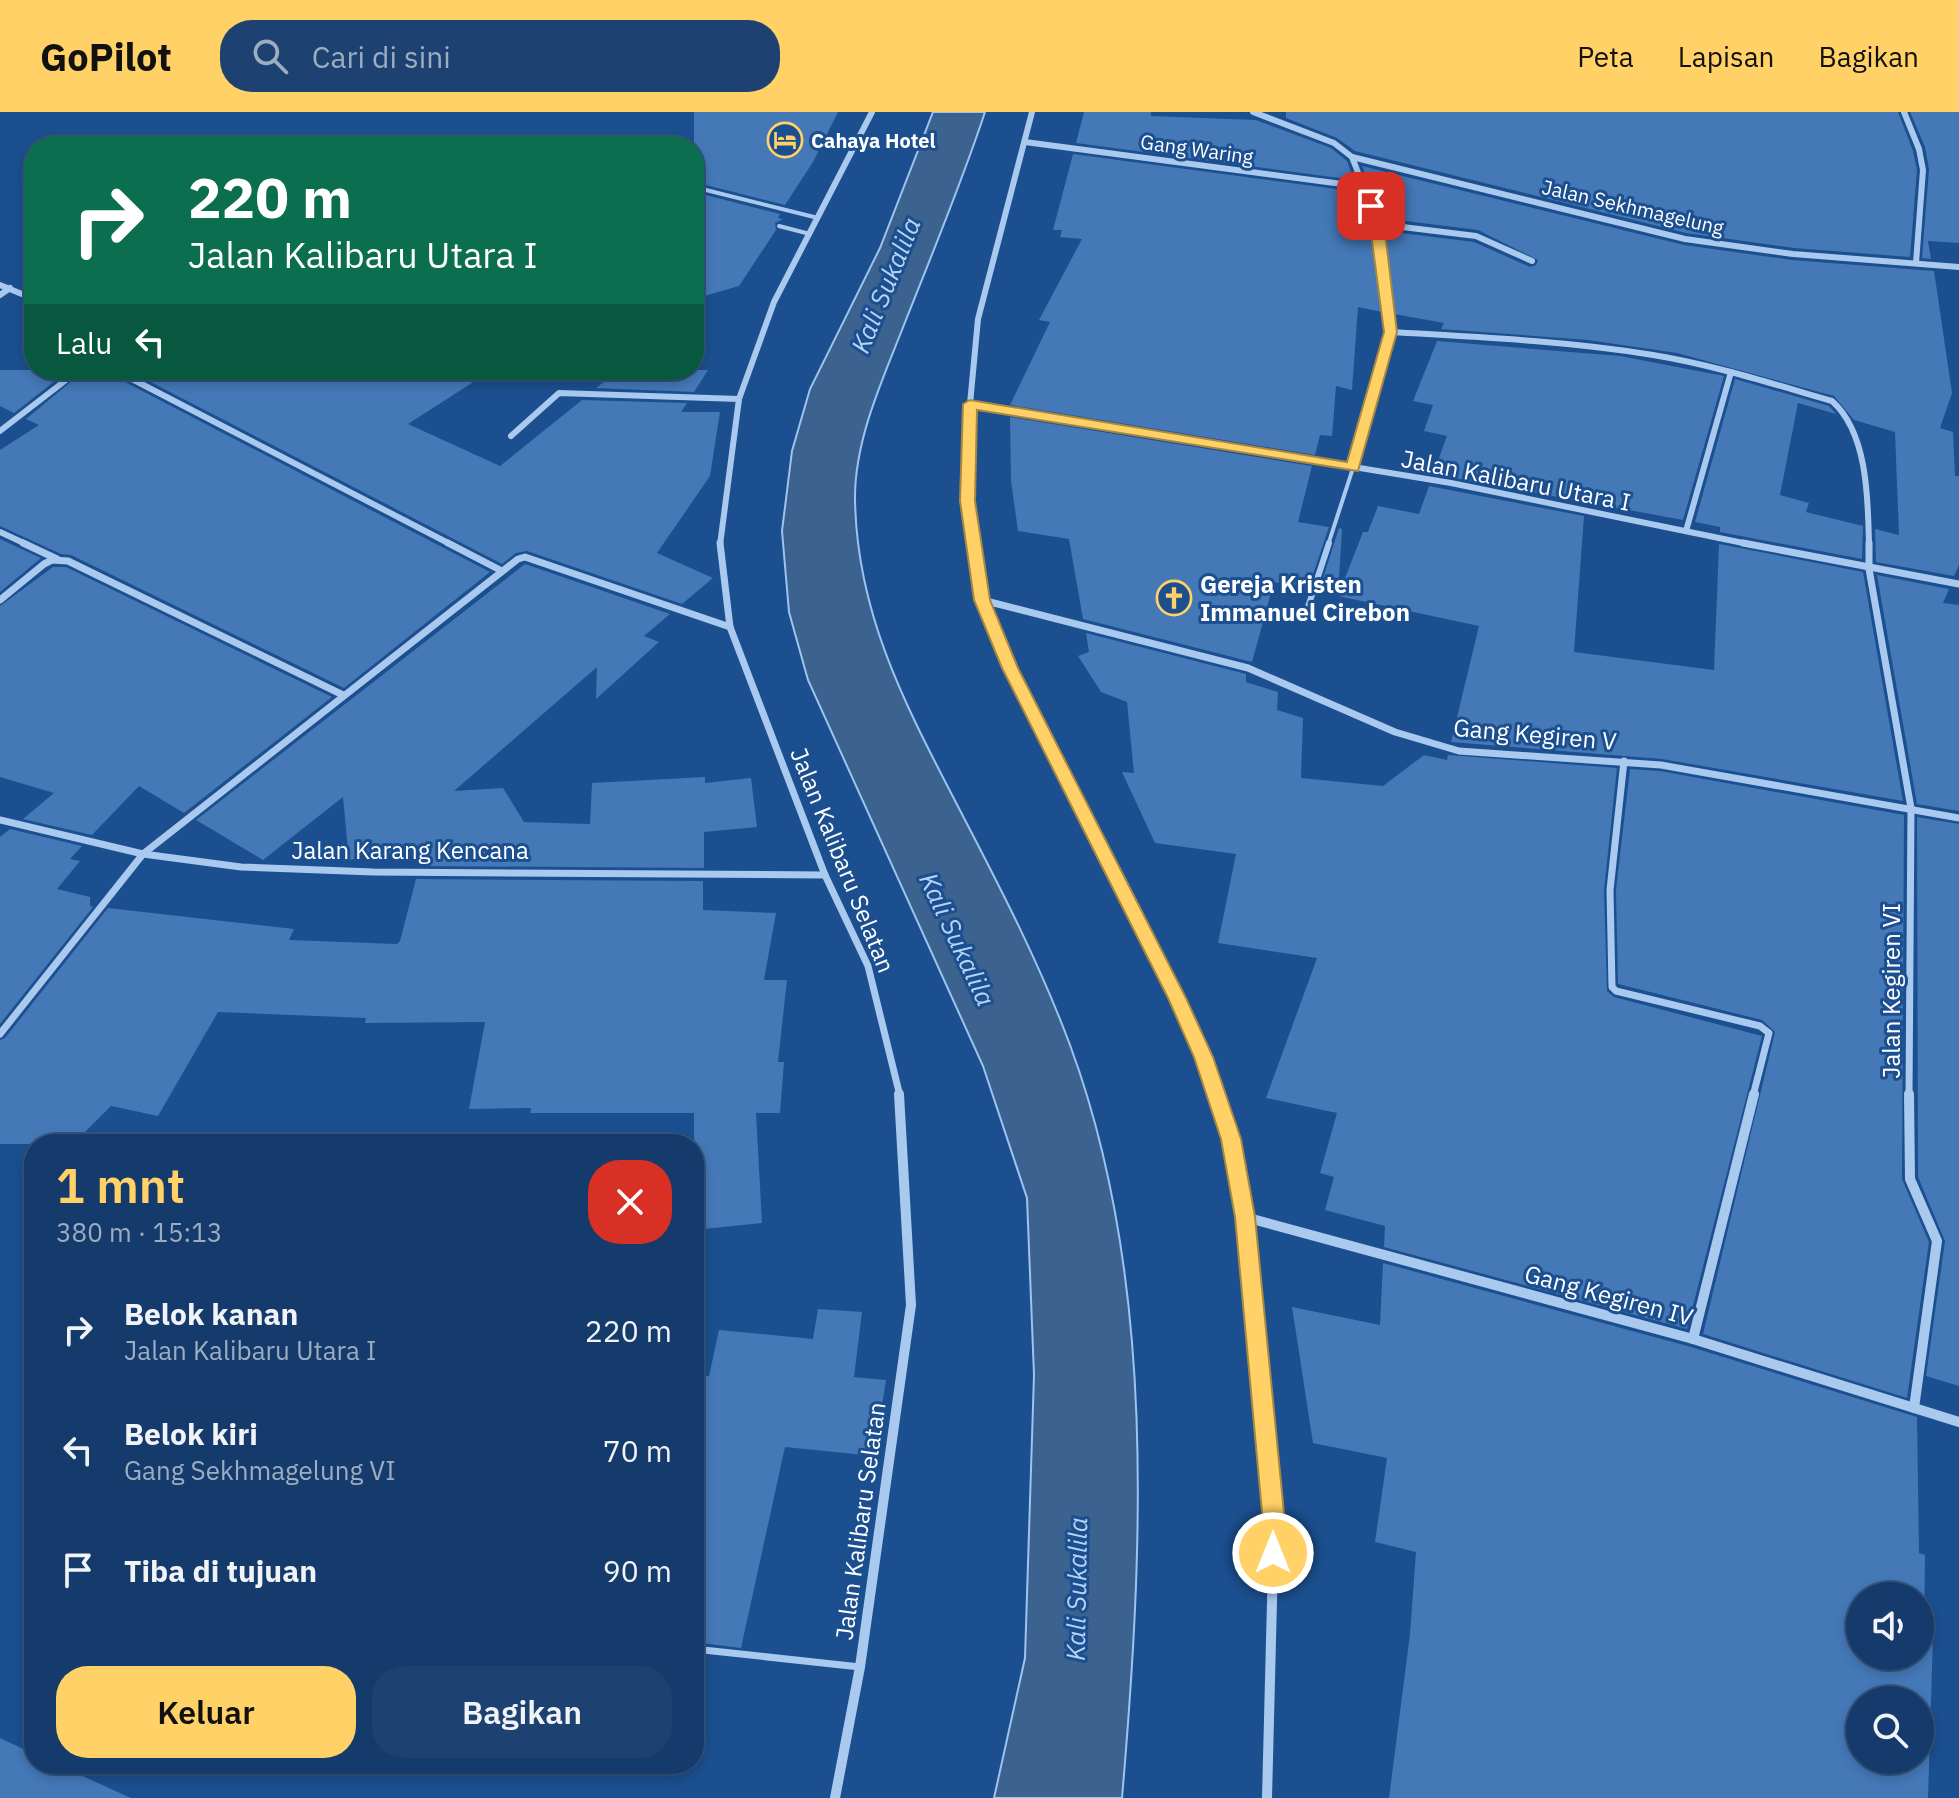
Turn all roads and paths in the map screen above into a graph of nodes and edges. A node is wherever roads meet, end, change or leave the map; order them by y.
1 (872, 112) edge
2 (1032, 112) edge
3 (1253, 112) edge
4 (1904, 112) edge
5 (1025, 142) junction
6 (1352, 157) junction
7 (1365, 187) junction
8 (704, 190) edge
9 (818, 218) junction
10 (1378, 224) junction
11 (779, 226) dead end
12 (810, 234) junction
13 (1532, 261) dead end
14 (1916, 263) junction
15 (1959, 267) edge
16 (0, 285) edge
17 (10, 288) junction
18 (24, 294) edge
19 (0, 295) edge
20 (1390, 332) junction
21 (1731, 372) junction
22 (66, 380) edge
23 (134, 380) edge
24 (739, 399) junction
25 (970, 404) junction
26 (0, 431) edge
27 (511, 436) dead end
28 (1353, 468) junction
29 (1686, 531) junction
30 (0, 532) edge
31 (58, 560) junction
32 (1869, 569) junction
33 (502, 571) junction
34 (1959, 584) edge
35 (0, 600) edge
36 (982, 600) junction
37 (1305, 616) dead end
38 (730, 627) junction
39 (343, 695) junction
40 (1624, 761) junction
41 (1911, 808) junction
42 (1959, 818) edge
43 (0, 820) edge
44 (143, 854) junction
45 (825, 875) junction
46 (0, 1034) edge
47 (1245, 1217) junction
48 (1693, 1339) junction
49 (1914, 1408) junction
50 (1959, 1422) edge
51 (704, 1650) edge
52 (860, 1667) junction
53 (835, 1798) edge
54 (1267, 1798) edge

1 - 9 street, Jalan Kalibaru Selatan
2 - 5 street
3 - 6 street, Jalan Sekhmagelung
4 - 14 street
5 - 7 street, Gang Waring
5 - 25 street
6 - 7 street
6 - 14 street, Jalan Sekhmagelung
7 - 10 street
8 - 9 lane
9 - 12 street, Jalan Kalibaru Selatan
10 - 13 street
10 - 20 street
11 - 12 lane
12 - 24 street, Jalan Kalibaru Selatan
14 - 15 street, Jalan Sekhmagelung
16 - 17 street
17 - 18 street
17 - 19 street
20 - 21 street, Jalan Kegiren VI
20 - 28 street
21 - 29 street
21 - 32 street, Jalan Kegiren VI
22 - 26 street
23 - 33 street
24 - 27 street
24 - 38 street, Jalan Kalibaru Selatan
25 - 28 street, Jalan Kalibaru Utara I
25 - 36 street
28 - 29 street, Jalan Kalibaru Utara I
28 - 37 lane
29 - 32 street, Jalan Kalibaru Utara I
30 - 31 street
31 - 35 street
31 - 39 street
32 - 34 street, Jalan Kalibaru Utara I
32 - 41 street, Jalan Kegiren VI
33 - 38 street
33 - 39 street
36 - 40 street, Gang Kegiren V
36 - 47 street
38 - 45 street, Jalan Kalibaru Selatan
39 - 44 street
40 - 41 street, Gang Kegiren V
40 - 48 street
41 - 42 street, Gang Kegiren V
41 - 49 street, Jalan Kegiren VI
43 - 44 street, Jalan Karang Kencana
44 - 45 street, Jalan Karang Kencana
44 - 46 street
45 - 52 street, Jalan Kalibaru Selatan
47 - 48 street, Gang Kegiren IV
47 - 54 street
48 - 49 street, Gang Kegiren IV
49 - 50 street, Gang Kegiren IV
51 - 52 lane
52 - 53 street, Jalan Kalibaru Selatan

